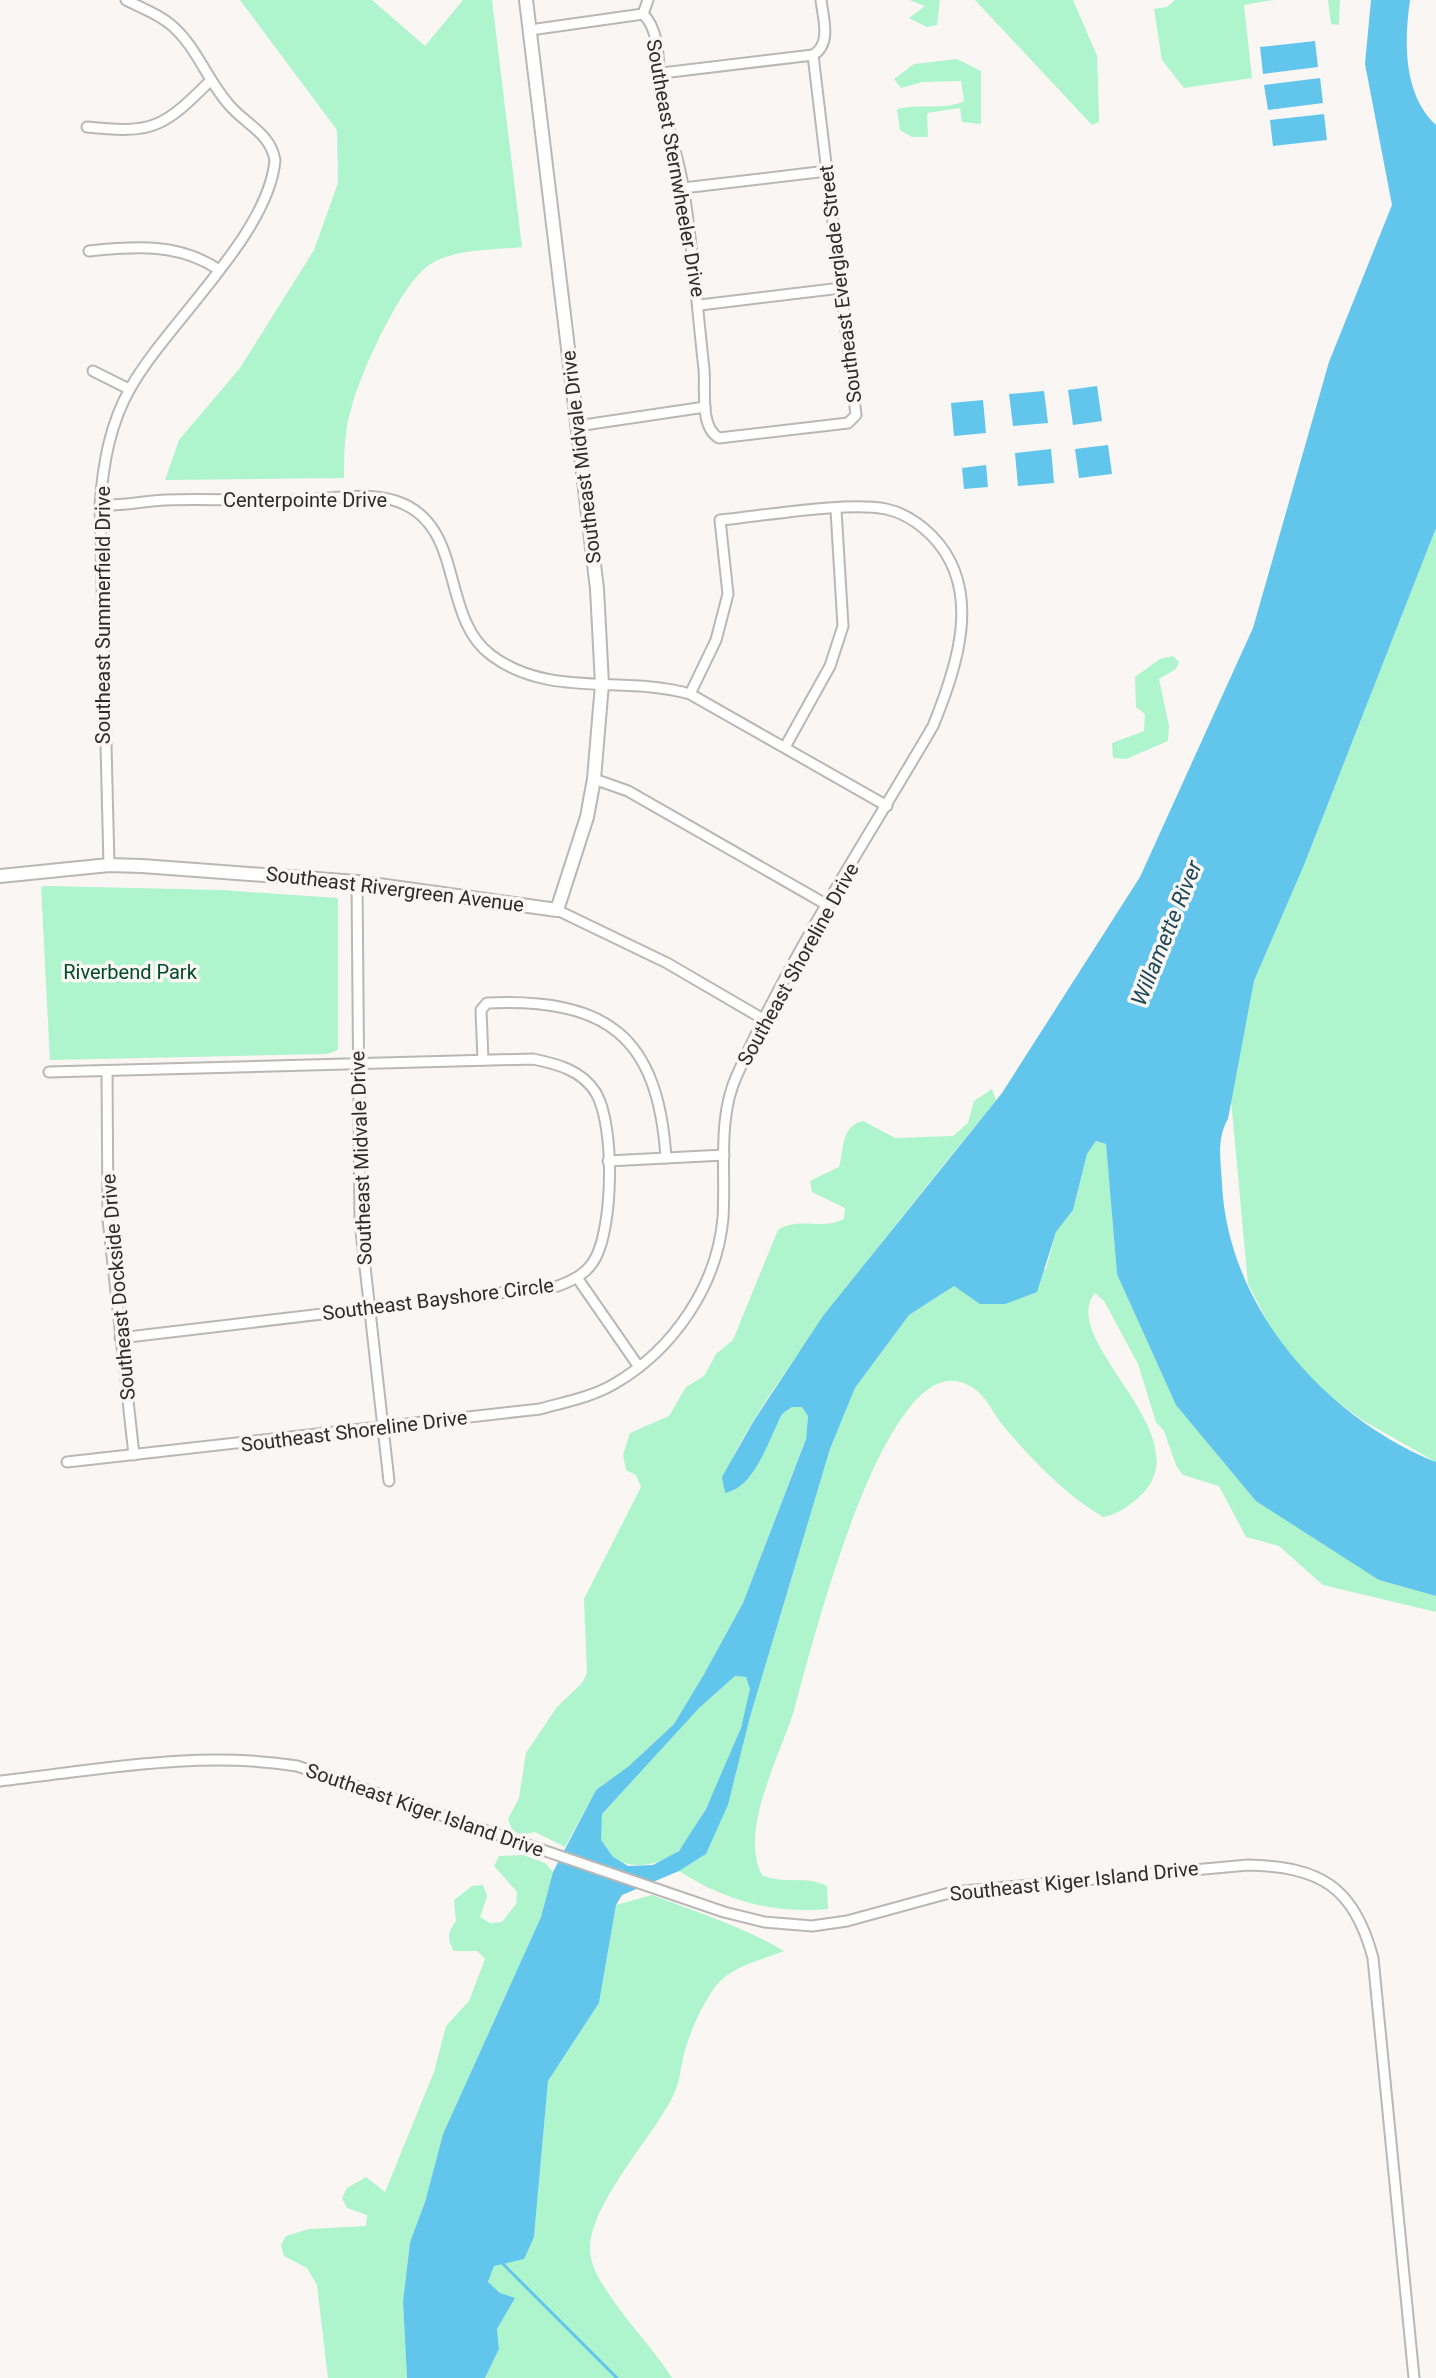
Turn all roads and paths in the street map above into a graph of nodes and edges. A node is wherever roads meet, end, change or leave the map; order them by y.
1 (126, 0) edge
2 (526, 0) edge
3 (648, 0) edge
4 (821, 0) edge
5 (643, 14) junction
6 (530, 30) junction
7 (813, 55) junction
8 (662, 73) junction
9 (210, 81) junction
10 (87, 127) dead end
11 (827, 171) junction
12 (683, 188) junction
13 (89, 251) dead end
14 (219, 270) junction
15 (841, 288) junction
16 (700, 305) junction
17 (93, 371) dead end
18 (129, 389) junction
19 (705, 407) junction
20 (577, 426) junction
21 (714, 436) joint
22 (100, 505) junction
23 (836, 510) junction
24 (602, 684) junction
25 (690, 694) junction
26 (785, 747) junction
27 (594, 779) junction
28 (887, 806) junction
29 (109, 865) junction
30 (0, 876) edge
31 (357, 882) junction
32 (829, 906) junction
33 (557, 910) junction
34 (763, 1019) junction
35 (483, 1060) junction
36 (357, 1063) junction
37 (107, 1071) junction
38 (49, 1072) dead end
39 (724, 1155) junction
40 (666, 1158) junction
41 (608, 1161) junction
42 (578, 1279) junction
43 (369, 1308) junction
44 (120, 1338) junction
45 (639, 1367) junction
46 (383, 1428) junction
47 (134, 1455) junction
48 (67, 1462) dead end
49 (389, 1481) dead end
50 (0, 1781) edge
51 (1414, 2378) edge

1 - 9 street, Southeast Summerfield Drive
2 - 6 street, Southeast Midvale Drive
3 - 5 street
4 - 7 street
5 - 6 street, Southeast Sternwheeler Drive
5 - 8 street, Southeast Sternwheeler Drive
6 - 20 street, Southeast Midvale Drive
7 - 8 street
7 - 11 street, Southeast Everglade Street
8 - 12 street, Southeast Sternwheeler Drive
9 - 10 street
9 - 14 street, Southeast Summerfield Drive
11 - 12 street
11 - 15 street, Southeast Everglade Street
12 - 16 street, Southeast Sternwheeler Drive
13 - 14 street
14 - 18 street, Southeast Summerfield Drive
15 - 16 street
15 - 21 street, Southeast Everglade Street
16 - 19 street, Southeast Sternwheeler Drive
17 - 18 street
18 - 22 street, Southeast Summerfield Drive
19 - 20 street
19 - 21 street, Southeast Sternwheeler Drive
20 - 24 street, Southeast Midvale Drive
22 - 24 street, Centerpointe Drive
22 - 29 street, Southeast Summerfield Drive
23 - 25 street, Southeast Shoreline Drive
23 - 26 street
23 - 28 street, Southeast Shoreline Drive
24 - 25 street, Centerpointe Drive
24 - 27 street, Southeast Midvale Drive
25 - 26 street, Centerpointe Drive
26 - 28 street, Centerpointe Drive
27 - 32 street
27 - 33 street, Southeast Midvale Drive
28 - 32 street, Southeast Shoreline Drive
29 - 30 street, Southeast Rivergreen Avenue
29 - 31 street, Southeast Rivergreen Avenue
31 - 33 street, Southeast Rivergreen Avenue
31 - 36 street, Southeast Midvale Drive
32 - 34 street, Southeast Shoreline Drive
33 - 34 street, Southeast Rivergreen Avenue
34 - 39 street, Southeast Shoreline Drive
35 - 36 street, Southeast Bayshore Circle
35 - 40 street
35 - 41 street, Southeast Bayshore Circle
36 - 37 street, Southeast Bayshore Circle
36 - 43 street, Southeast Midvale Drive
37 - 38 street, Southeast Bayshore Circle
37 - 44 street, Southeast Dockside Drive
39 - 40 street
39 - 45 street, Southeast Shoreline Drive
40 - 41 street
41 - 42 street, Southeast Bayshore Circle
42 - 43 street, Southeast Bayshore Circle
42 - 45 street
43 - 44 street, Southeast Bayshore Circle
43 - 46 street, Southeast Midvale Drive
44 - 47 street, Southeast Dockside Drive
45 - 46 street, Southeast Shoreline Drive
46 - 47 street, Southeast Shoreline Drive
46 - 49 street, Southeast Midvale Drive
47 - 48 street, Southeast Shoreline Drive
50 - 51 street, Southeast Kiger Island Drive

